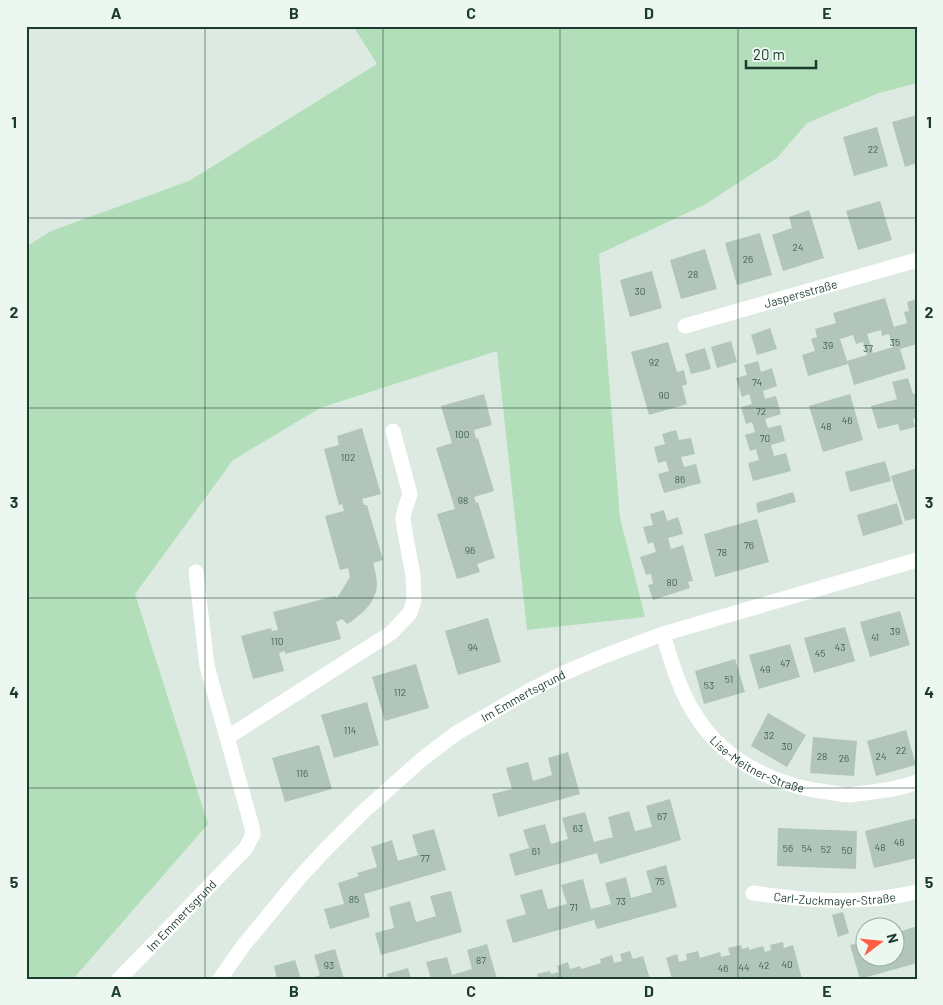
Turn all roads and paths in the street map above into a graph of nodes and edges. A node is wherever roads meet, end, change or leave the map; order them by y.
1 (917, 260) edge
2 (685, 326) dead end
3 (393, 431) dead end
4 (917, 560) edge
5 (196, 572) dead end
6 (663, 634) junction
7 (228, 738) junction
8 (917, 782) edge
9 (917, 892) edge
10 (753, 893) dead end
11 (118, 979) edge
12 (220, 979) edge

1 - 2 street, Jaspersstraße
3 - 7 street
4 - 6 street, Im Emmertsgrund
5 - 7 street, Im Emmertsgrund
6 - 8 street, Lise-Meitner-Straße
6 - 12 street, Im Emmertsgrund
7 - 11 street, Im Emmertsgrund
9 - 10 street, Carl-Zuckmayer-Straße

